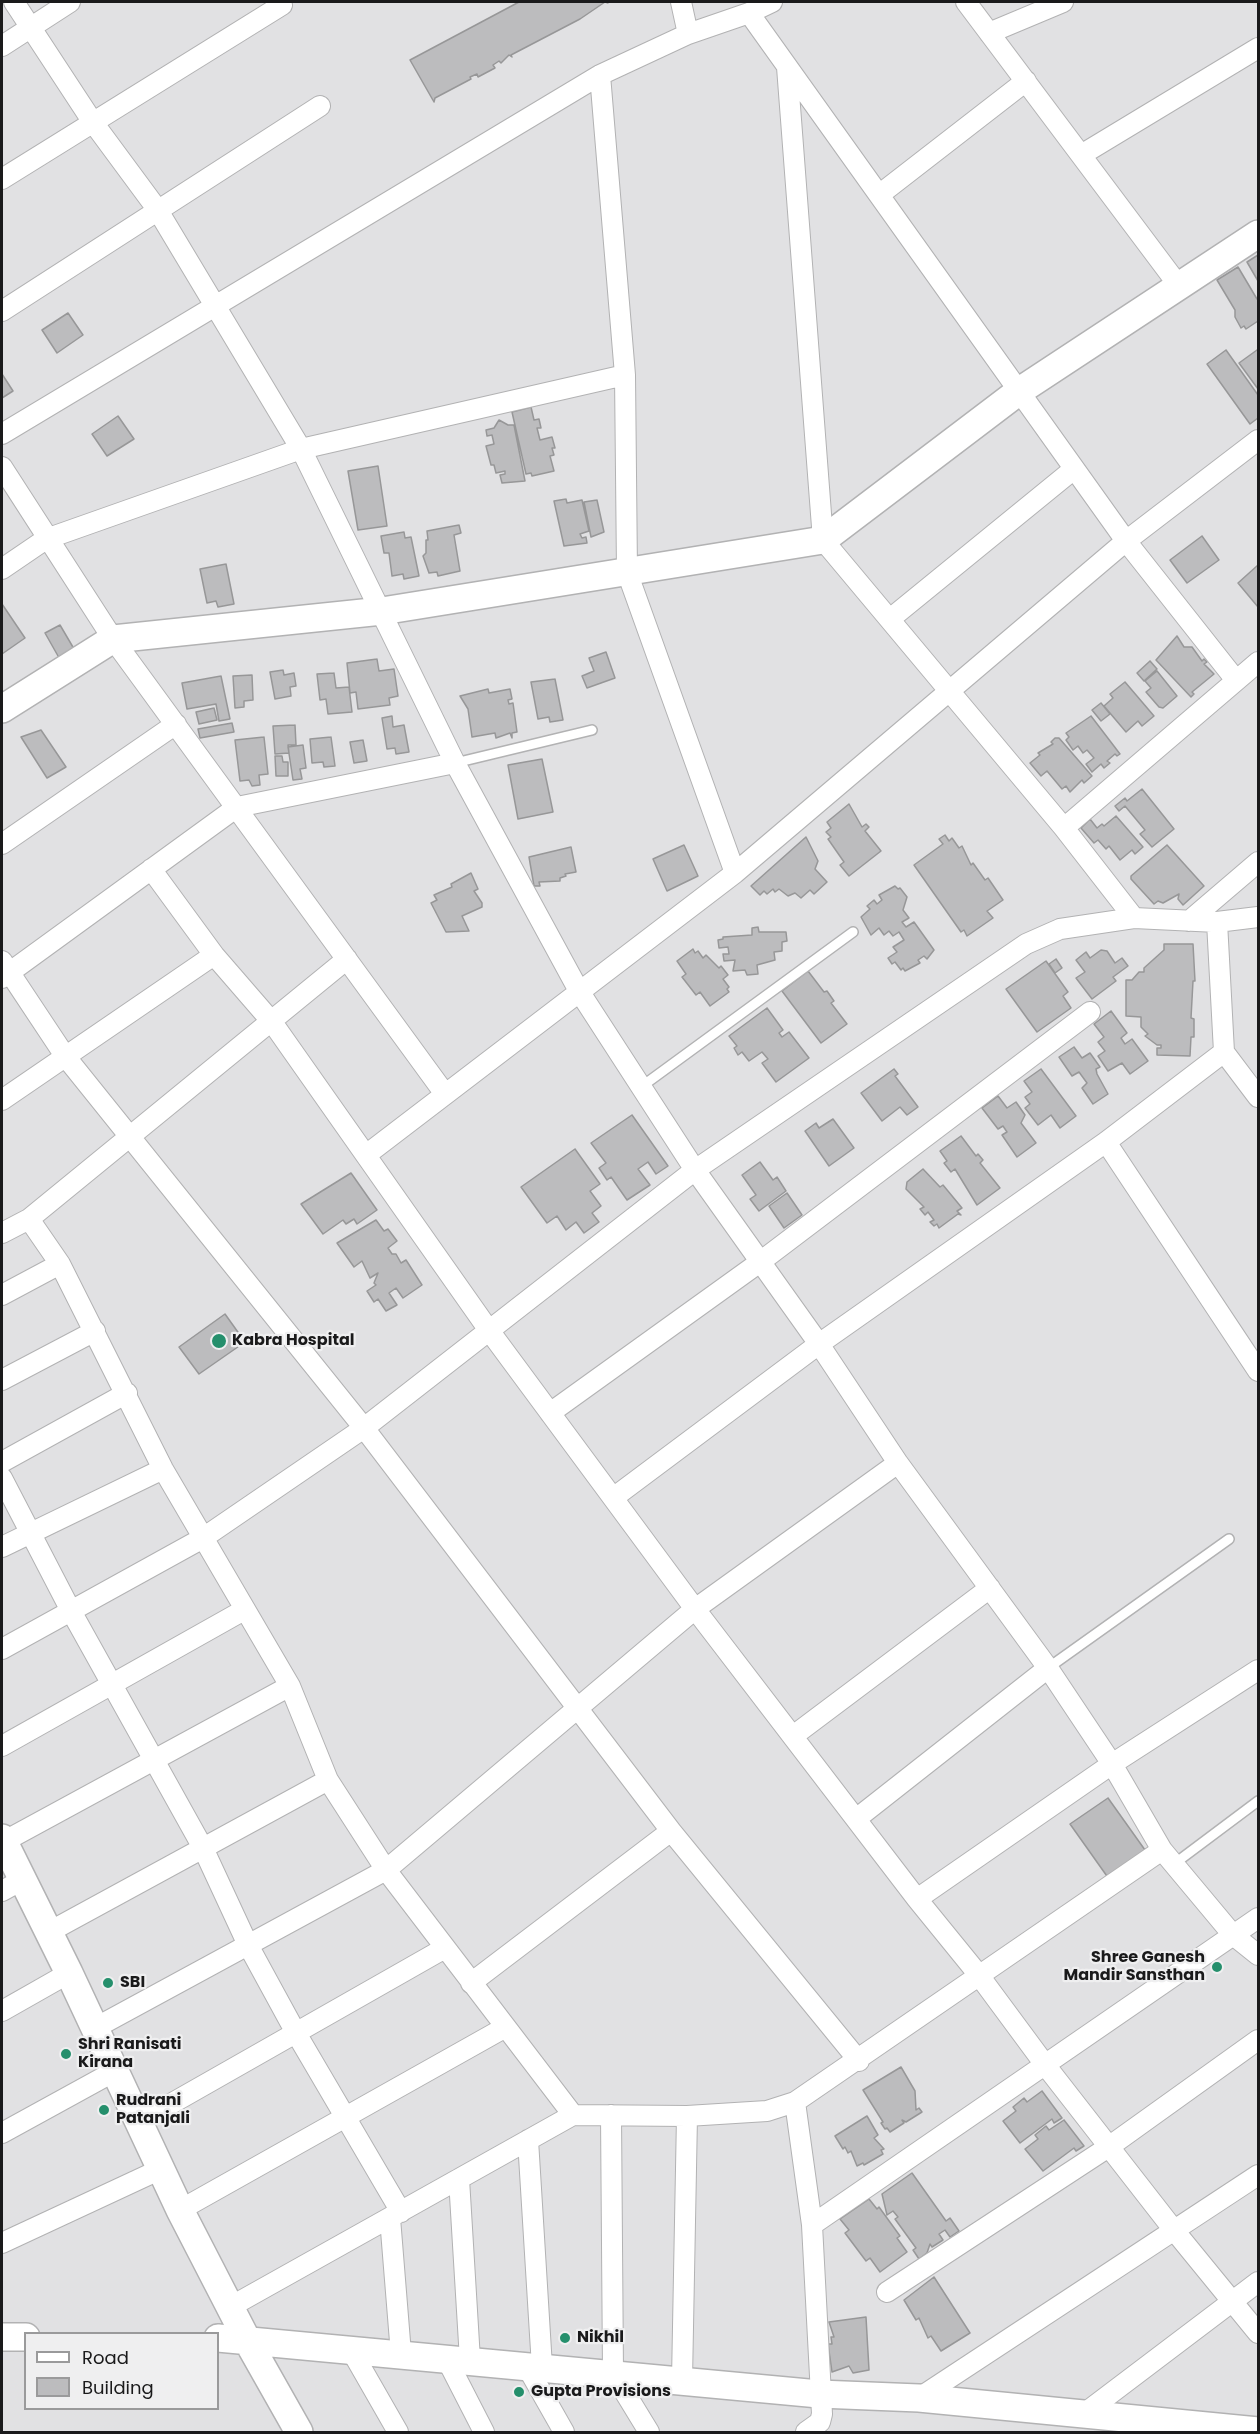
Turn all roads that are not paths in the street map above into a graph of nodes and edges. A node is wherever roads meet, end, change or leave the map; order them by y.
1 (14, 2) edge
2 (70, 2) edge
3 (681, 2) edge
4 (772, 2) edge
5 (966, 2) edge
6 (1063, 2) edge
7 (282, 5) dead end
8 (749, 13) junction
9 (30, 27) junction
10 (989, 33) junction
11 (688, 34) junction
12 (2, 46) edge
13 (1258, 48) edge
14 (787, 67) junction
15 (600, 75) junction
16 (1026, 81) junction
17 (320, 106) dead end
18 (92, 121) junction
19 (1081, 155) junction
20 (2, 179) edge
21 (879, 195) junction
22 (157, 209) junction
23 (1258, 234) edge
24 (1179, 286) junction
25 (214, 307) junction
26 (2, 312) edge
27 (625, 375) junction
28 (1018, 392) junction
29 (2, 434) edge
30 (1258, 440) edge
31 (301, 449) junction
32 (2, 467) edge
33 (1074, 468) junction
34 (46, 539) junction
35 (823, 540) junction
36 (1126, 541) junction
37 (2, 569) edge
38 (627, 572) junction
39 (382, 611) junction
40 (890, 619) junction
41 (113, 639) junction
42 (1258, 662) edge
43 (1235, 680) junction
44 (950, 690) junction
45 (2, 709) edge
46 (177, 724) junction
47 (592, 730) dead end
48 (455, 763) junction
49 (237, 807) junction
50 (1064, 828) junction
51 (2, 844) edge
52 (1258, 862) edge
53 (151, 868) junction
54 (735, 873) junction
55 (1258, 917) edge
56 (1134, 918) junction
57 (1189, 921) junction
58 (1217, 922) junction
59 (853, 932) dead end
60 (214, 955) junction
61 (347, 959) junction
62 (4, 971) edge
63 (579, 991) junction
64 (1090, 1012) dead end
65 (272, 1022) junction
66 (1224, 1052) junction
67 (65, 1056) junction
68 (641, 1087) junction
69 (445, 1094) junction
70 (1258, 1097) edge
71 (2, 1100) edge
72 (128, 1136) junction
73 (1106, 1142) junction
74 (366, 1155) junction
75 (695, 1170) junction
76 (29, 1219) junction
77 (2, 1233) edge
78 (760, 1262) junction
79 (60, 1264) junction
80 (2, 1295) edge
81 (488, 1329) junction
82 (94, 1331) junction
83 (819, 1344) junction
84 (1258, 1371) edge
85 (2, 1380) edge
86 (127, 1393) junction
87 (550, 1413) junction
88 (364, 1428) junction
89 (2, 1462) edge
90 (898, 1463) junction
91 (163, 1469) junction
92 (2, 1478) edge
93 (613, 1498) junction
94 (30, 1533) junction
95 (204, 1538) junction
96 (1229, 1539) dead end
97 (2, 1547) edge
98 (990, 1588) junction
99 (695, 1609) junction
100 (244, 1610) junction
101 (71, 1611) junction
102 (2, 1649) edge
103 (1048, 1668) junction
104 (1258, 1670) edge
105 (112, 1684) junction
106 (290, 1686) junction
107 (576, 1709) junction
108 (793, 1736) junction
109 (2, 1746) edge
110 (153, 1761) junction
111 (1112, 1764) junction
112 (328, 1780) junction
113 (1258, 1801) edge
114 (856, 1819) junction
115 (671, 1831) junction
116 (2, 1840) edge
117 (203, 1848) junction
118 (1168, 1857) junction
119 (386, 1870) junction
120 (12, 1885) edge
121 (917, 1899) junction
122 (1258, 1918) edge
123 (49, 1932) junction
124 (1233, 1935) junction
125 (248, 1945) junction
126 (445, 1948) junction
127 (1258, 1955) edge
128 (69, 1973) junction
129 (978, 1974) junction
130 (471, 1983) junction
131 (2, 2011) edge
132 (95, 2028) junction
133 (504, 2028) junction
134 (296, 2033) junction
135 (1258, 2040) edge
136 (860, 2061) junction
137 (1046, 2066) junction
138 (115, 2071) junction
139 (795, 2102) junction
140 (573, 2115) junction
141 (611, 2115) junction
142 (687, 2116) junction
143 (344, 2118) junction
144 (139, 2122) junction
145 (2, 2133) edge
146 (528, 2140) junction
147 (1110, 2146) junction
148 (161, 2169) junction
149 (1258, 2175) edge
150 (459, 2179) junction
151 (180, 2210) junction
152 (396, 2215) junction
153 (812, 2225) junction
154 (1173, 2229) junction
155 (2, 2243) edge
156 (1258, 2282) edge
157 (887, 2292) dead end
158 (1232, 2302) junction
159 (230, 2307) junction
160 (1258, 2333) edge
161 (2, 2337) edge
162 (24, 2337) edge
163 (219, 2338) edge
164 (247, 2340) junction
165 (351, 2350) junction
166 (401, 2354) junction
167 (458, 2359) junction
168 (534, 2366) junction
169 (613, 2373) junction
170 (682, 2380) junction
171 (819, 2394) junction
172 (919, 2398) junction
173 (1081, 2415) junction
174 (815, 2429) edge
175 (1249, 2431) edge
176 (299, 2433) edge
177 (398, 2433) edge
178 (484, 2433) edge
179 (564, 2433) edge
180 (649, 2433) edge

1 - 9 street
2 - 9 street
3 - 11 street
4 - 8 street
5 - 10 street
6 - 10 street
7 - 18 street
8 - 11 street
8 - 14 street
9 - 12 street
9 - 18 street
10 - 16 street
11 - 15 street
13 - 19 street
14 - 21 street
14 - 35 street
15 - 25 street
15 - 27 street
16 - 19 street
16 - 21 street
17 - 22 street
18 - 20 street
18 - 22 street
19 - 24 street
21 - 28 street
22 - 25 street
22 - 26 street
23 - 24 street
24 - 28 street
25 - 29 street
25 - 31 street
27 - 31 street
27 - 38 street
28 - 33 street
28 - 35 street
30 - 36 street
31 - 34 street
31 - 39 street
32 - 34 street
33 - 36 street
33 - 40 street
34 - 37 street
34 - 41 street
35 - 38 street
35 - 40 street
36 - 43 street
36 - 44 street
38 - 39 street
38 - 54 street
39 - 41 street
39 - 48 street
40 - 44 street
41 - 45 street
41 - 46 street
42 - 43 street
43 - 50 street
44 - 50 street
44 - 54 street
46 - 49 street
46 - 51 street
47 - 48 lane
48 - 49 street
48 - 63 street
49 - 53 street
49 - 61 street
50 - 56 street
52 - 57 street
53 - 60 street
53 - 62 street
54 - 63 street
55 - 58 street
56 - 57 street
56 - 75 street
57 - 58 street
58 - 66 street
59 - 68 lane
60 - 65 street
60 - 67 street
61 - 65 street
61 - 69 street
62 - 67 street
63 - 68 street
63 - 69 street
64 - 78 street
65 - 72 street
65 - 74 street
66 - 70 street
66 - 73 street
67 - 71 street
67 - 72 street
68 - 75 street
69 - 74 street
72 - 76 street
72 - 88 street
73 - 83 street
73 - 84 street
74 - 81 street
75 - 78 street
75 - 81 street
76 - 77 street
76 - 79 street
78 - 83 street
78 - 87 street
79 - 80 street
79 - 82 street
81 - 87 street
81 - 88 street
82 - 85 street
82 - 86 street
83 - 90 street
83 - 93 street
86 - 89 street
86 - 91 street
87 - 93 street
88 - 95 street
88 - 107 street
90 - 98 street
90 - 99 street
91 - 94 street
91 - 95 street
92 - 94 street
93 - 99 street
94 - 97 street
94 - 101 street
95 - 100 street
95 - 101 street
96 - 103 lane
98 - 103 street
98 - 108 street
99 - 107 street
99 - 108 street
100 - 105 street
100 - 106 street
101 - 102 street
101 - 105 street
103 - 111 street
103 - 114 street
104 - 111 street
105 - 109 street
105 - 110 street
106 - 110 street
106 - 112 street
107 - 115 street
107 - 119 street
108 - 114 street
110 - 116 street
110 - 117 street
111 - 118 street
111 - 121 street
112 - 117 street
112 - 119 street
113 - 118 lane
114 - 121 street
115 - 130 street
115 - 136 street
116 - 120 street
117 - 123 street
117 - 125 street
118 - 124 street
118 - 129 street
119 - 125 street
119 - 126 street
120 - 123 street
121 - 129 street
122 - 124 street
123 - 128 street
124 - 127 street
124 - 137 street
125 - 132 street
125 - 134 street
126 - 130 street
126 - 134 street
128 - 131 street
128 - 132 street
129 - 136 street
129 - 137 street
130 - 133 street
132 - 138 street
133 - 140 street
133 - 143 street
134 - 143 street
134 - 144 street
135 - 147 street
136 - 139 street
137 - 147 street
137 - 153 street
138 - 144 street
138 - 145 street
139 - 142 street
139 - 153 street
140 - 141 street
140 - 146 street
141 - 142 street
141 - 169 street
142 - 170 street
143 - 151 street
143 - 152 street
144 - 148 street
146 - 150 street
146 - 168 street
147 - 154 street
147 - 157 street
148 - 151 street
148 - 155 street
149 - 154 street
150 - 152 street
150 - 167 street
151 - 159 street
152 - 159 street
152 - 166 street
153 - 171 street
154 - 158 street
154 - 172 street
156 - 158 street
158 - 160 street
158 - 173 street
159 - 164 street
161 - 162 street
163 - 164 street
164 - 165 street
164 - 176 street
165 - 166 street
165 - 177 street
166 - 167 street
167 - 168 street
167 - 178 street
168 - 169 street
168 - 179 street
169 - 170 street
169 - 180 street
170 - 171 street
171 - 172 street
171 - 174 street
172 - 173 street
173 - 175 street

